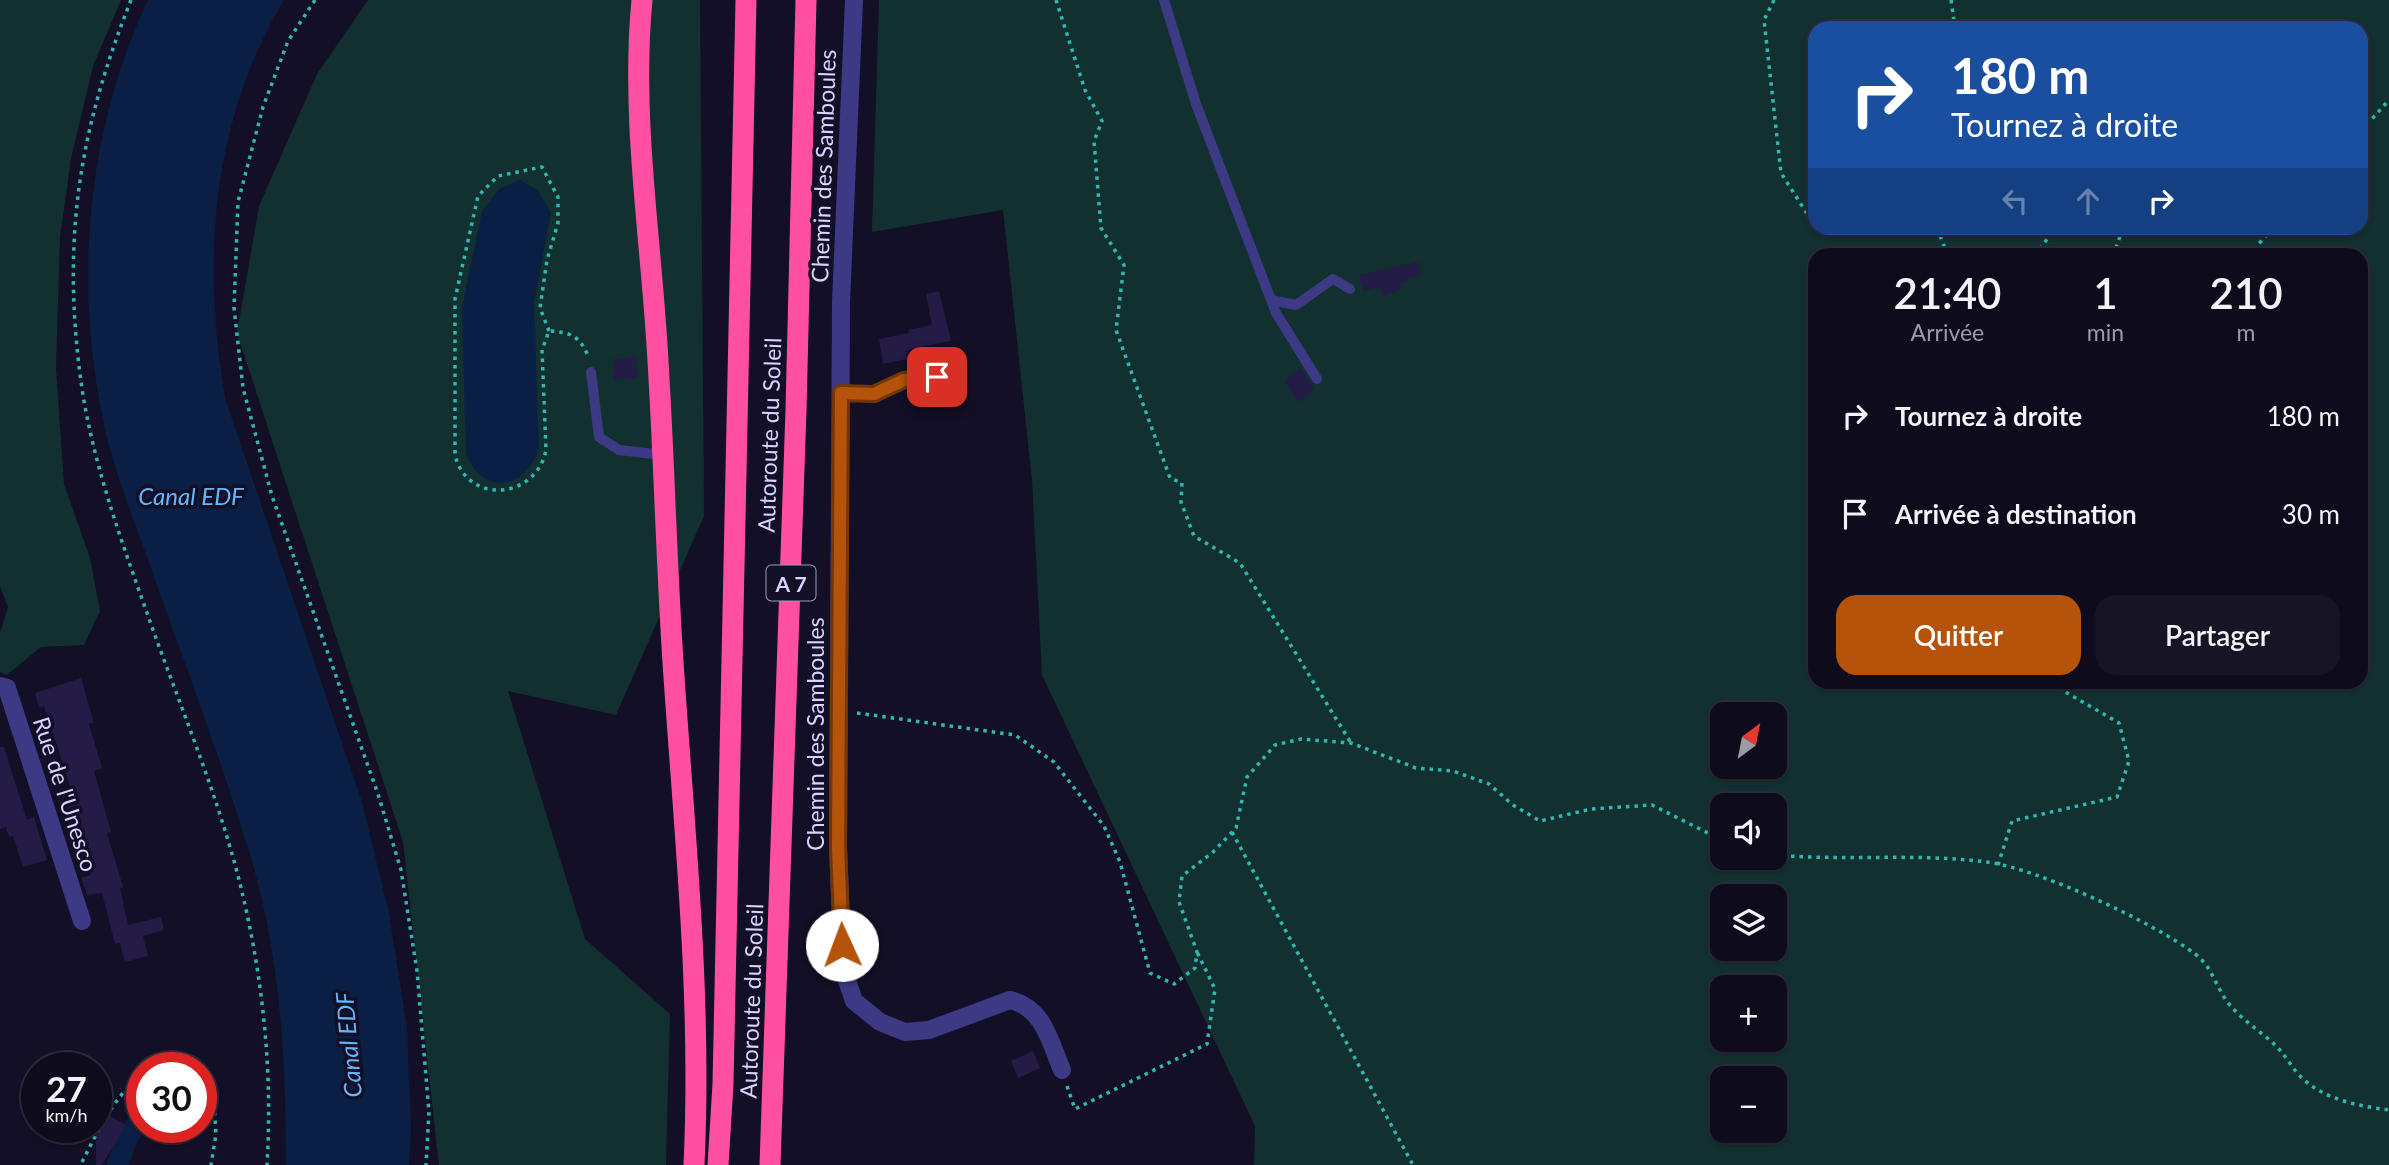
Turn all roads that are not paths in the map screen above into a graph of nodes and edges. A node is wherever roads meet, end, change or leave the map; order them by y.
1 (642, 0) edge
2 (746, 0) edge
3 (806, 0) edge
4 (854, 0) edge
5 (1164, 0) edge
6 (1350, 289) dead end
7 (1271, 300) junction
8 (591, 372) road end
9 (937, 377) dead end
10 (1317, 379) dead end
11 (841, 393) junction
12 (663, 455) junction
13 (0, 686) edge
14 (82, 921) dead end
15 (1062, 1070) road end
16 (694, 1165) edge
17 (718, 1165) edge
18 (771, 1165) edge

1 - 12 highway
2 - 17 highway, Autoroute du Soleil / A 7
3 - 18 highway, Autoroute du Soleil / A 7
4 - 11 street, Chemin des Samboules
5 - 7 lane
6 - 7 lane
7 - 10 lane
8 - 12 lane
9 - 11 lane
11 - 15 street, Chemin des Samboules
12 - 16 highway
13 - 14 street, Rue de l'Unesco

